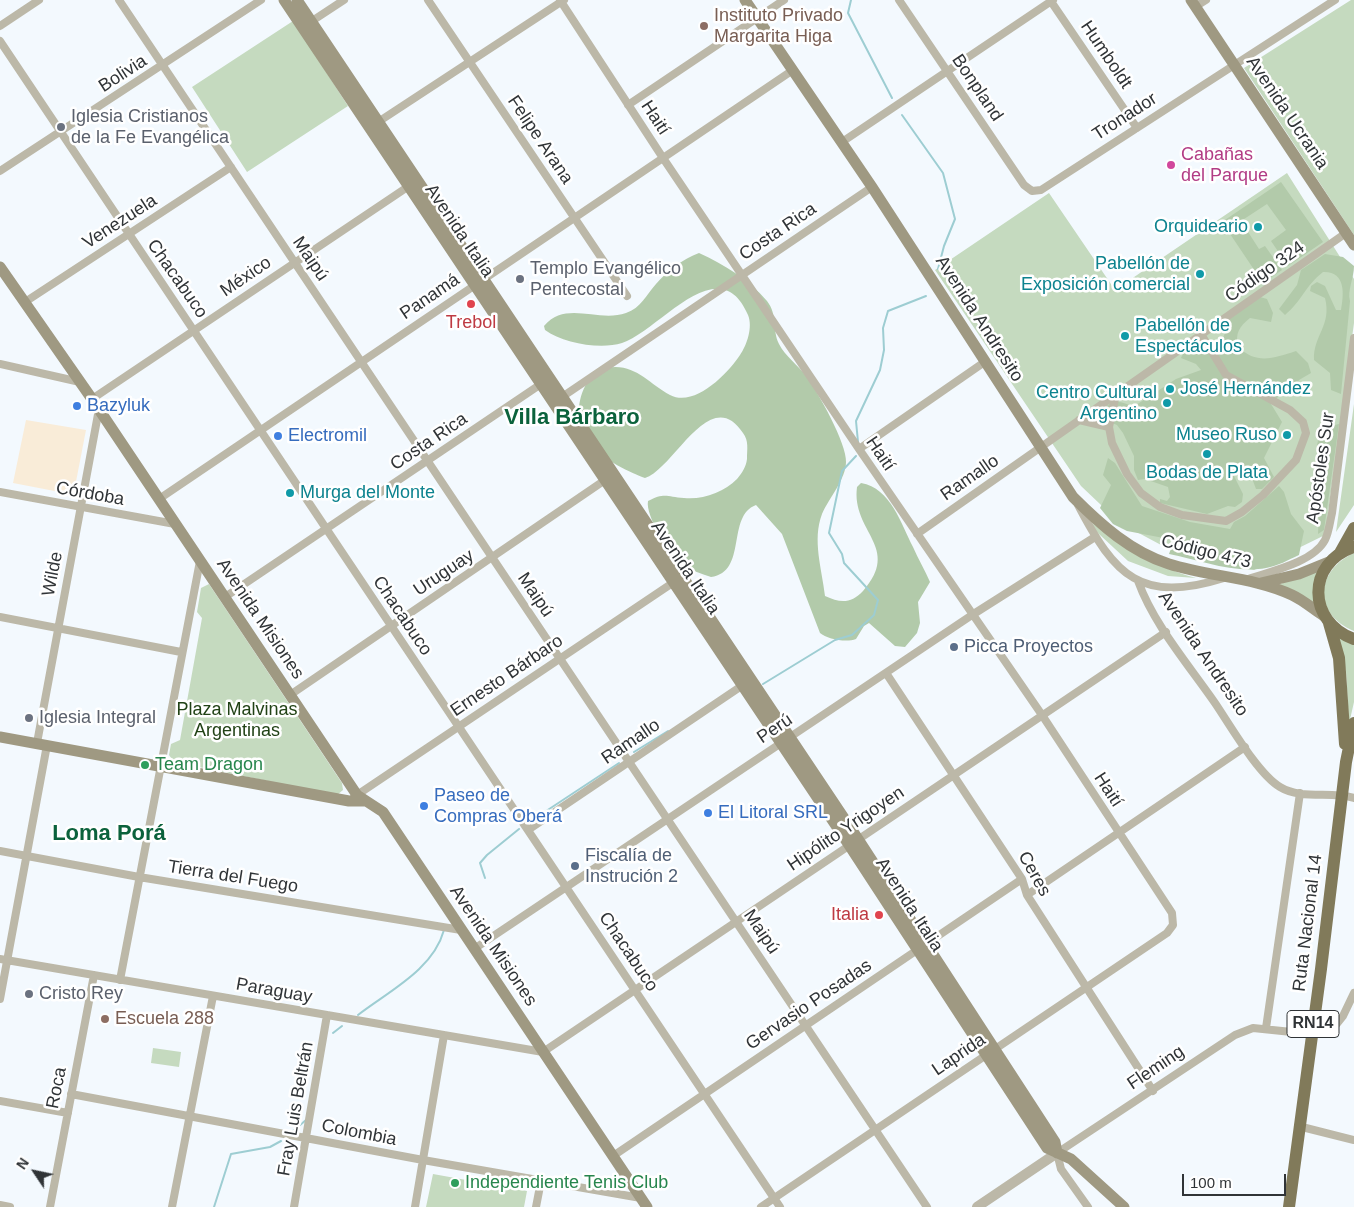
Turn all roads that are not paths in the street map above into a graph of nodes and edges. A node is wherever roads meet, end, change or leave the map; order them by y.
1 (39, 0) edge
2 (119, 0) edge
3 (261, 0) edge
4 (284, 0) edge
5 (297, 0) edge
6 (344, 0) edge
7 (428, 0) edge
8 (745, 0) edge
9 (784, 0) edge
10 (899, 0) edge
11 (1051, 0) edge
12 (1206, 0) edge
13 (1335, 0) edge
14 (562, 1) edge
15 (1193, 3) edge
16 (757, 18) junction
17 (312, 21) junction
18 (0, 26) edge
19 (0, 41) edge
20 (468, 61) junction
21 (1234, 65) junction
22 (163, 66) junction
23 (793, 70) junction
24 (948, 70) junction
25 (628, 105) junction
26 (374, 124) junction
27 (1137, 128) junction
28 (61, 132) junction
29 (842, 142) junction
30 (663, 158) junction
31 (231, 167) junction
32 (0, 171) edge
33 (413, 183) junction
34 (872, 187) junction
35 (1032, 191) joint
36 (574, 218) junction
37 (1346, 233) junction
38 (128, 235) junction
39 (1354, 245) edge
40 (295, 263) junction
41 (0, 267) edge
42 (742, 274) junction
43 (479, 282) junction
44 (627, 296) dead end
45 (25, 302) junction
46 (194, 331) junction
47 (1201, 334) junction
48 (1354, 338) edge
49 (986, 361) junction
50 (361, 362) junction
51 (0, 364) edge
52 (80, 382) junction
53 (545, 382) junction
54 (1116, 394) junction
55 (92, 399) junction
56 (558, 400) junction
57 (99, 410) junction
58 (1079, 420) junction
59 (1109, 427) junction
60 (260, 430) junction
61 (1041, 446) junction
62 (859, 449) junction
63 (427, 461) junction
64 (610, 478) junction
65 (0, 492) edge
66 (1073, 497) junction
67 (159, 499) junction
68 (81, 507) junction
69 (175, 524) junction
70 (1354, 528) edge
71 (326, 529) junction
72 (917, 534) junction
73 (1095, 537) junction
74 (1354, 547) edge
75 (1335, 557) junction
76 (492, 558) junction
77 (200, 561) junction
78 (1224, 578) junction
79 (678, 579) junction
80 (1138, 581) junction
81 (1244, 581) junction
82 (1260, 583) junction
83 (224, 598) junction
84 (972, 616) junction
85 (0, 617) edge
86 (1326, 620) junction
87 (391, 626) junction
88 (58, 629) junction
89 (1166, 632) junction
90 (1354, 638) edge
91 (182, 652) junction
92 (560, 658) junction
93 (886, 673) junction
94 (746, 682) junction
95 (290, 695) junction
96 (1042, 715) junction
97 (1354, 723) edge
98 (459, 727) junction
99 (0, 736) edge
100 (785, 740) junction
101 (42, 744) junction
102 (1245, 747) junction
103 (629, 762) junction
104 (1346, 762) junction
105 (160, 766) junction
106 (953, 775) junction
107 (1300, 793) junction
108 (1348, 797) edge
109 (357, 799) junction
110 (667, 819) junction
111 (528, 830) junction
112 (1118, 832) junction
113 (854, 842) junction
114 (0, 851) edge
115 (26, 856) junction
116 (139, 877) junction
117 (1022, 879) junction
118 (566, 887) junction
119 (1027, 895) junction
120 (736, 922) junction
121 (1173, 925) joint
122 (461, 930) junction
123 (922, 947) junction
124 (474, 949) junction
125 (3, 960) edge
126 (94, 975) junction
127 (120, 980) junction
128 (1087, 988) junction
129 (635, 990) junction
130 (1354, 992) edge
131 (213, 996) junction
132 (0, 999) edge
133 (327, 1015) junction
134 (806, 1025) junction
135 (1266, 1028) junction
136 (1311, 1034) junction
137 (444, 1035) junction
138 (543, 1052) junction
139 (991, 1052) junction
140 (1153, 1090) junction
141 (71, 1094) junction
142 (704, 1094) junction
143 (0, 1101) edge
144 (68, 1113) junction
145 (189, 1116) junction
146 (1298, 1126) junction
147 (875, 1130) junction
148 (306, 1138) junction
149 (1354, 1140) edge
150 (1057, 1153) junction
151 (613, 1156) junction
152 (423, 1160) junction
153 (541, 1181) junction
154 (774, 1198) junction
155 (644, 1202) edge
156 (0, 1205) edge
157 (10, 1207) edge
158 (50, 1207) edge
159 (172, 1207) edge
160 (294, 1207) edge
161 (415, 1207) edge
162 (536, 1207) edge
163 (760, 1207) edge
164 (780, 1207) edge
165 (927, 1207) edge
166 (977, 1207) edge
167 (1088, 1207) edge
168 (1124, 1207) edge
169 (1289, 1207) edge

1 - 18 street
2 - 22 street, Maipú
3 - 22 street, Bolivia
4 - 26 main road, Avenida Italia
5 - 17 main road, Avenida Italia
6 - 17 street
7 - 20 street, Felipe Arana
8 - 16 main road, Avenida Andresito
9 - 16 street
10 - 24 street, Bonpland
11 - 24 street
11 - 27 street, Humboldt
12 - 15 street
13 - 21 street, Tronador
14 - 20 street
14 - 25 street, Haití
15 - 21 main road, Avenida Ucrania
16 - 23 main road, Avenida Andresito
16 - 25 street
17 - 26 main road, Avenida Italia
19 - 28 street, Chacabuco
20 - 26 street
20 - 36 street, Felipe Arana
21 - 27 street, Tronador
21 - 37 main road, Avenida Ucrania
22 - 28 street, Bolivia
22 - 31 street, Maipú
23 - 29 main road, Avenida Andresito
23 - 30 street, Panamá
24 - 29 street
24 - 35 street, Bonpland
25 - 30 street, Haití
26 - 33 main road, Avenida Italia
27 - 35 street, Tronador
28 - 32 street, Bolivia
28 - 38 street, Chacabuco
29 - 34 main road, Avenida Andresito
30 - 36 street, Panamá
30 - 42 street, Haití
31 - 38 street, Venezuela
31 - 40 street, Maipú
33 - 40 street, México
33 - 43 main road, Avenida Italia
34 - 42 street, Costa Rica
34 - 49 main road, Avenida Andresito
36 - 43 street, Panamá
36 - 44 street, Felipe Arana
37 - 39 main road, Avenida Ucrania
37 - 47 street, Código 324
38 - 45 street, Venezuela
38 - 46 street, Chacabuco
40 - 46 street, México
40 - 50 street, Maipú
41 - 45 main road, Avenida Misiones
42 - 56 street, Costa Rica
42 - 62 street, Haití
43 - 50 street, Panamá
43 - 53 main road, Avenida Italia
45 - 52 main road, Avenida Misiones
46 - 55 street, México
46 - 60 street, Chacabuco
47 - 54 street, Código 324
47 - 59 street
48 - 81 street, Apóstoles Sur
49 - 61 main road, Avenida Andresito
49 - 62 street
50 - 60 street, Panamá
50 - 63 street, Maipú
51 - 52 street
52 - 55 main road, Avenida Misiones
53 - 56 main road, Avenida Italia
53 - 63 street, Costa Rica
54 - 58 street, Código 324
54 - 59 street
55 - 57 main road, Avenida Misiones
56 - 64 main road, Avenida Italia
57 - 67 main road, Avenida Misiones
57 - 68 street, Wilde
58 - 59 street
58 - 61 street, Código 324
60 - 67 street, Panamá
60 - 71 street, Chacabuco
61 - 66 main road, Avenida Andresito
61 - 72 street, Ramallo
62 - 72 street, Haití
63 - 71 street, Costa Rica
63 - 76 street, Maipú
64 - 76 street, Uruguay
64 - 79 main road, Avenida Italia
65 - 68 street, Córdoba
66 - 73 street, Avenida Andresito
66 - 78 main road, Código 473
67 - 69 main road, Avenida Misiones
68 - 69 street, Córdoba
68 - 88 street, Wilde
69 - 77 main road, Avenida Misiones
70 - 75 highway, RN14
71 - 83 street, Costa Rica
71 - 87 street, Chacabuco
72 - 84 street, Haití
73 - 80 street, Avenida Andresito
73 - 84 street, Perú
74 - 75 highway
75 - 82 main road
75 - 86 highway, RN14
76 - 87 street, Uruguay
76 - 92 street, Maipú
77 - 83 main road, Avenida Misiones
77 - 91 street
78 - 80 street
78 - 81 main road, Código 473
79 - 92 street, Ernesto Bárbaro
79 - 94 main road, Avenida Italia
80 - 89 street, Avenida Andresito
81 - 82 main road, Código 473
82 - 86 main road
83 - 95 main road, Avenida Misiones
84 - 93 street, Perú
84 - 96 street, Haití
85 - 88 street
86 - 90 highway
86 - 104 highway, Ruta Nacional 14 / RN14
87 - 95 street, Uruguay
87 - 98 street, Chacabuco
88 - 91 street
88 - 101 street, Wilde
89 - 96 street, Hipólito Yrigoyen
89 - 102 street, Avenida Andresito
91 - 105 street
92 - 98 street, Ernesto Bárbaro
92 - 103 street, Maipú
93 - 100 street, Perú
93 - 106 street, Ceres
94 - 100 main road, Avenida Italia
94 - 103 street, Ramallo
95 - 109 main road, Avenida Misiones
96 - 106 street, Hipólito Yrigoyen
96 - 112 street, Haití
97 - 104 highway, Ruta Nacional 14 / RN14
98 - 109 street, Ernesto Bárbaro
98 - 111 street, Chacabuco
99 - 101 main road
100 - 110 street, Perú
100 - 113 main road, Avenida Italia
101 - 105 main road
101 - 115 street, Wilde
102 - 107 street, Avenida Andresito
102 - 112 street
103 - 110 street, Maipú
103 - 111 street, Ramallo
104 - 108 highway, Ruta Nacional 14 / RN14
105 - 109 main road
105 - 116 street
106 - 113 street, Hipólito Yrigoyen
106 - 117 street, Ceres
107 - 108 street, Avenida Andresito
107 - 135 street
108 - 136 highway, Ruta Nacional 14 / RN14
109 - 122 main road, Avenida Misiones
110 - 118 street, Perú
110 - 120 street, Maipú
111 - 118 street, Chacabuco
112 - 119 street
112 - 121 street, Haití
113 - 120 street, Hipólito Yrigoyen
113 - 123 main road, Avenida Italia
114 - 115 street, Tierra del Fuego
115 - 116 street, Tierra del Fuego
115 - 125 street, Wilde
116 - 122 street, Tierra del Fuego
116 - 127 street
117 - 119 street, Ceres
117 - 123 street, Gervasio Posadas
118 - 124 street, Perú
118 - 129 street, Chacabuco
119 - 128 street, Ceres
120 - 129 street, Hipólito Yrigoyen
120 - 134 street, Maipú
121 - 128 street, Laprida
122 - 124 main road, Avenida Misiones
123 - 134 street, Gervasio Posadas
123 - 139 main road, Avenida Italia
124 - 138 main road, Avenida Misiones
125 - 126 street, Paraguay
125 - 132 street, Wilde
126 - 127 street, Paraguay
126 - 141 street, Roca
127 - 131 street, Paraguay
128 - 139 street, Laprida
128 - 140 street, Ceres
129 - 138 street, Hipólito Yrigoyen
129 - 142 street, Chacabuco
130 - 136 street, Fleming
131 - 133 street, Paraguay
131 - 145 street
133 - 137 street, Paraguay
133 - 148 street, Fray Luis Beltrán
134 - 142 street, Gervasio Posadas
134 - 147 street, Maipú
135 - 136 street, Fleming
135 - 140 street, Fleming
136 - 146 highway, Ruta Nacional 14 / RN14
137 - 138 street, Paraguay
137 - 152 street
138 - 151 main road, Avenida Misiones
139 - 147 street, Laprida
139 - 150 main road, Avenida Italia
140 - 150 street, Fleming
141 - 144 street, Roca
141 - 145 street, Colombia
142 - 151 street, Gervasio Posadas
142 - 154 street, Chacabuco
143 - 144 street
144 - 158 street, Roca
145 - 148 street, Colombia
145 - 159 street
146 - 149 street
146 - 169 highway, Ruta Nacional 14 / RN14
147 - 154 street, Laprida
147 - 165 street, Maipú
148 - 152 street, Colombia
148 - 160 street, Fray Luis Beltrán
150 - 166 street, Fleming
150 - 167 street, Avenida Italia
150 - 168 main road
151 - 155 main road, Avenida Misiones
152 - 153 street, Colombia
152 - 161 street
153 - 155 street, Colombia
153 - 162 street
154 - 163 street, Laprida
154 - 164 street, Chacabuco
156 - 157 street

